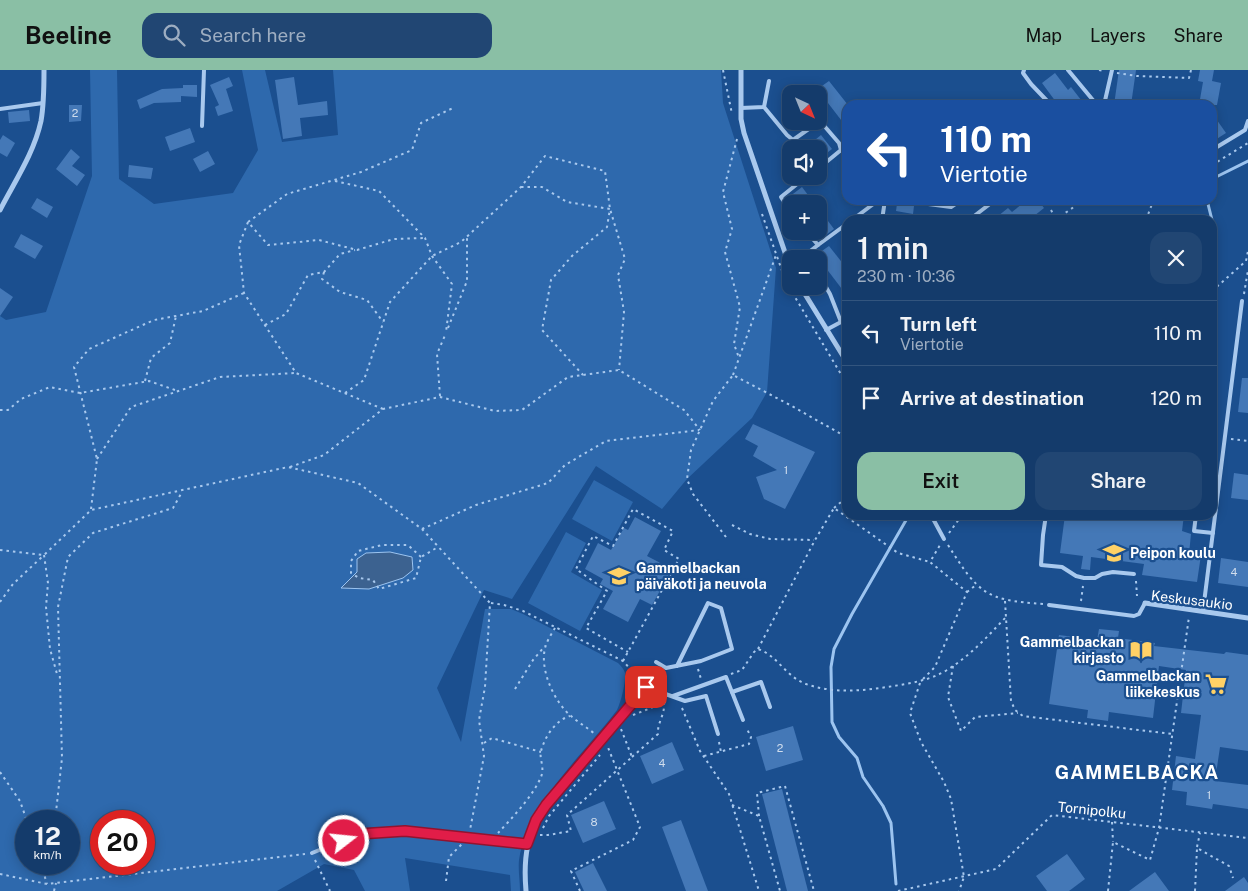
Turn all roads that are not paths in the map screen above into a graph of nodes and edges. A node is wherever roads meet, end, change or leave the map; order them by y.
1 (44, 70) edge
2 (204, 70) edge
3 (741, 70) edge
4 (1024, 70) edge
5 (1068, 70) edge
6 (1112, 71) edge
7 (770, 81) dead end
8 (1046, 100) edge
9 (1093, 100) edge
10 (1105, 100) edge
11 (43, 103) junction
12 (764, 107) junction
13 (741, 108) junction
14 (0, 109) edge
15 (1248, 121) edge
16 (202, 126) dead end
17 (1217, 147) edge
18 (841, 150) joint
19 (827, 161) edge
20 (796, 185) edge
21 (784, 195) edge
22 (872, 205) edge
23 (936, 205) edge
24 (954, 205) edge
25 (988, 205) edge
26 (0, 210) edge
27 (859, 215) edge
28 (976, 215) edge
29 (842, 227) edge
30 (814, 240) edge
31 (818, 245) junction
32 (783, 250) edge
33 (812, 250) edge
34 (827, 289) edge
35 (805, 295) edge
36 (1242, 301) road end
37 (841, 322) joint
38 (826, 330) junction
39 (842, 355) edge
40 (1217, 501) edge
41 (934, 520) edge
42 (1045, 520) edge
43 (1195, 520) edge
44 (1215, 520) edge
45 (1213, 533) junction
46 (944, 539) road end
47 (1134, 574) road end
48 (1145, 603) joint
49 (1050, 605) road end
50 (1203, 611) junction
51 (1248, 618) edge
52 (656, 662) dead end
53 (677, 666) junction
54 (646, 687) joint
55 (732, 692) junction
56 (672, 697) junction
57 (770, 707) dead end
58 (743, 720) road end
59 (718, 734) road end
60 (527, 844) junction
61 (312, 853) road end
62 (526, 891) edge

1 - 11 street
2 - 16 lane
3 - 13 street
4 - 8 lane
5 - 9 lane
6 - 10 lane
7 - 12 lane
11 - 14 lane
11 - 26 street
12 - 13 lane
12 - 18 lane
13 - 32 street
15 - 17 lane
18 - 19 lane
20 - 21 lane
22 - 27 lane
23 - 24 lane
25 - 28 lane
29 - 31 lane
30 - 31 lane
31 - 33 lane
34 - 37 lane
35 - 38 street
36 - 40 lane
37 - 38 lane
38 - 39 street
41 - 46 lane
42 - 47 lane
43 - 45 lane
44 - 45 lane
45 - 50 lane
48 - 49 lane, Keskusaukio
48 - 50 street, Keskusaukio
50 - 51 street, Keskusaukio
52 - 53 lane
53 - 53 lane
54 - 56 lane
54 - 60 street
55 - 56 lane
55 - 57 lane
55 - 58 lane
56 - 59 lane
60 - 61 lane
60 - 62 street

